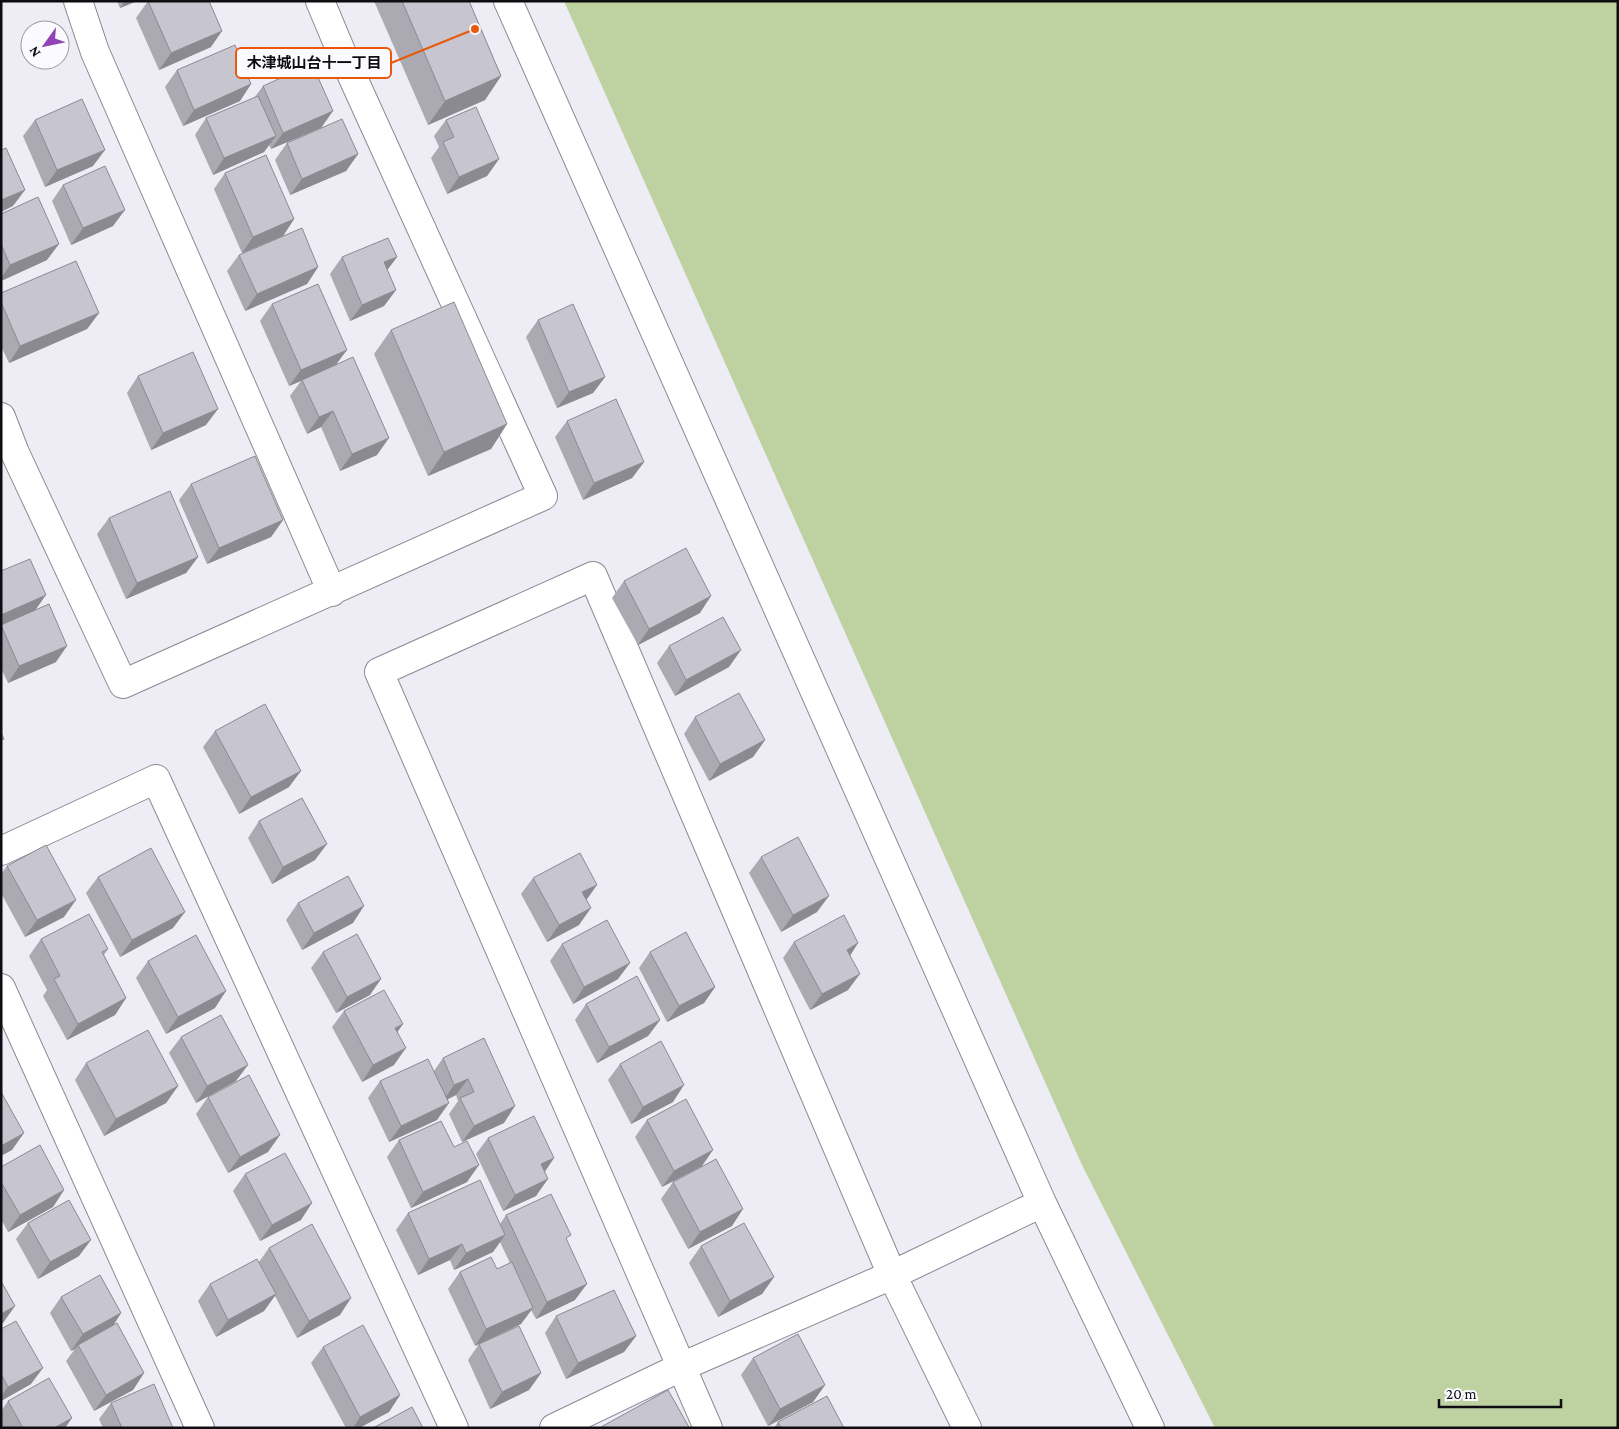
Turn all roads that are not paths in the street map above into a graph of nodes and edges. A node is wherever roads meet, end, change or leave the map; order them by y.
1 (78, 1) edge
2 (320, 1) edge
3 (508, 1) edge
4 (1, 417) edge
5 (332, 592) junction
6 (1, 851) edge
7 (1, 988) edge
8 (1042, 1203) junction
9 (892, 1275) junction
10 (681, 1366) junction
11 (200, 1428) edge
12 (454, 1428) edge
13 (554, 1428) edge
14 (708, 1428) edge
15 (967, 1428) edge
16 (1150, 1428) edge

1 - 5 street
2 - 5 street
3 - 8 street
4 - 5 street
6 - 12 street
7 - 11 street
8 - 9 street
8 - 16 street
9 - 10 street
9 - 10 street
9 - 15 street
10 - 13 street
10 - 14 street

